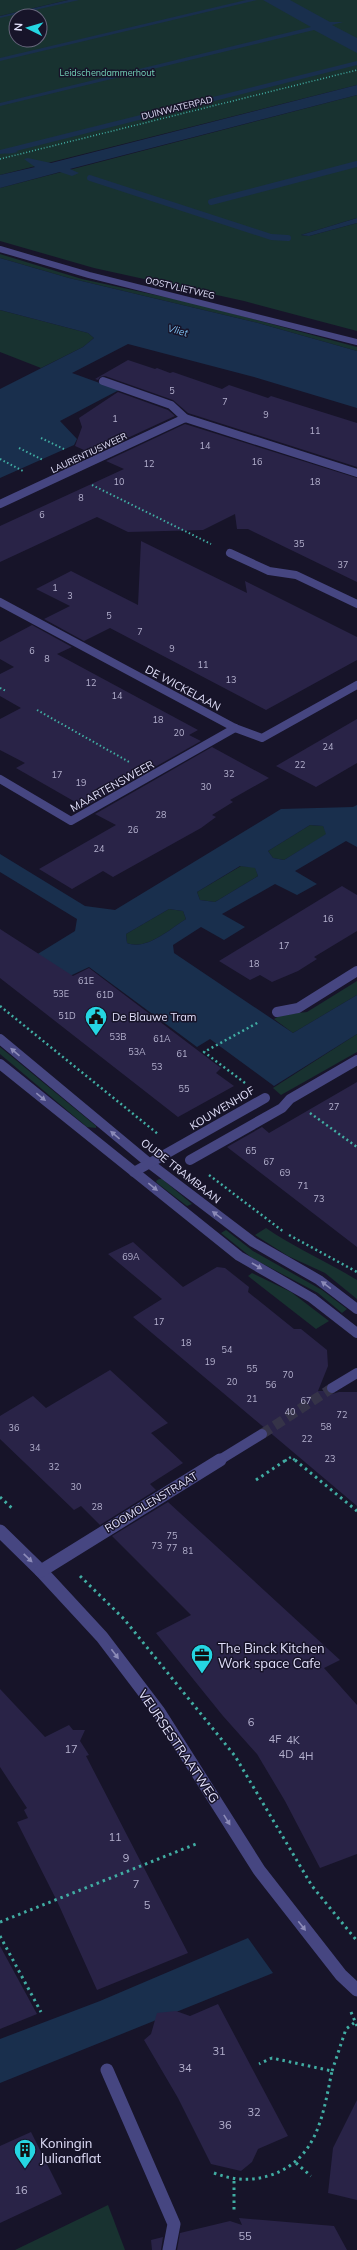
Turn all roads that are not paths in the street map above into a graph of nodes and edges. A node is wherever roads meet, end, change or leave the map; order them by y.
1 (0, 249) edge
2 (357, 342) edge
3 (103, 381) dead end
4 (185, 418) junction
5 (357, 473) edge
6 (0, 504) edge
7 (230, 553) road end
8 (0, 602) edge
9 (357, 604) edge
10 (357, 685) edge
11 (235, 728) junction
12 (0, 779) edge
13 (357, 971) edge
14 (277, 1012) road end
15 (0, 1039) edge
16 (357, 1060) edge
17 (0, 1064) edge
18 (265, 1098) road end
19 (190, 1160) dead end
20 (149, 1163) junction
21 (134, 1172) junction
22 (357, 1309) edge
23 (357, 1333) edge
24 (357, 1373) edge
25 (332, 1388) tunnel mouth
26 (262, 1434) tunnel mouth
27 (0, 1531) edge
28 (41, 1571) junction
29 (357, 1990) edge
30 (107, 2070) dead end
31 (169, 2250) edge

1 - 2 street, OOSTVLIETWEG
3 - 4 street
4 - 5 street
4 - 6 street, LAURENTIUSWEER
7 - 9 street
8 - 11 street, DE WICKELAAN
10 - 11 street, DE WICKELAAN
11 - 12 street, MAARTENSWEER
13 - 14 street
20 -> 15 street, OUDE TRAMBAAN
16 - 19 street
17 -> 21 street
18 - 20 street, KOUWENHOF
20 - 21 street, KOUWENHOF
22 -> 20 street, OUDE TRAMBAAN
21 -> 23 street
24 - 25 street
26 - 28 street, ROOMOLENSTRAAT
27 -> 28 street, VEURSESTRAATWEG
28 -> 29 street, VEURSESTRAATWEG
30 - 31 street

